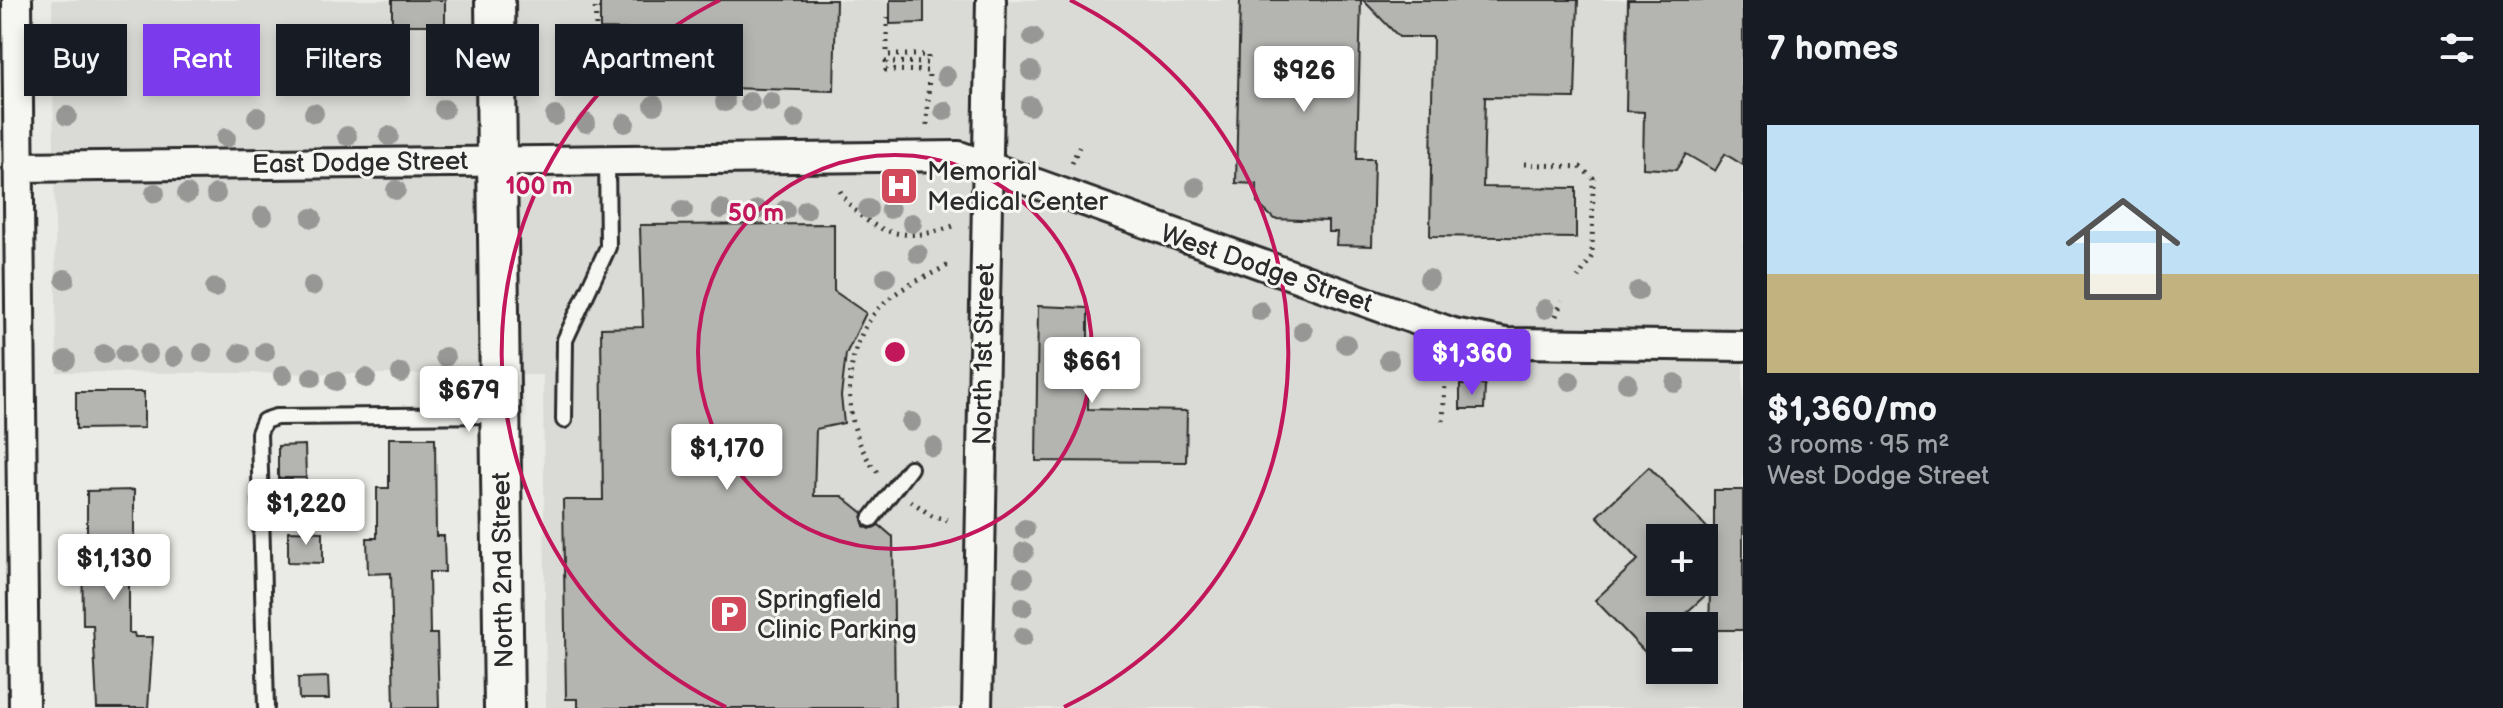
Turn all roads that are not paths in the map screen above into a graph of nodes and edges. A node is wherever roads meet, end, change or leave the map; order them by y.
1 (17, 0) edge
2 (495, 0) edge
3 (991, 0) edge
4 (607, 159) junction
5 (498, 160) junction
6 (18, 167) junction
7 (987, 167) junction
8 (9, 344) edge
9 (1743, 346) edge
10 (500, 415) junction
11 (564, 420) dead end
12 (910, 468) dead end
13 (871, 519) dead end
14 (24, 708) edge
15 (266, 708) edge
16 (504, 708) edge
17 (977, 708) edge

1 - 6 street
2 - 5 main road, North 2nd Street
3 - 7 street, North 1st Street
4 - 5 street, East Dodge Street
4 - 7 street, East Dodge Street
4 - 11 lane
5 - 6 street, East Dodge Street
5 - 10 main road, North 2nd Street
6 - 8 street
7 - 9 street, West Dodge Street
7 - 17 street, North 1st Street
8 - 14 street
10 - 15 lane
10 - 16 main road, North 2nd Street
12 - 13 lane

